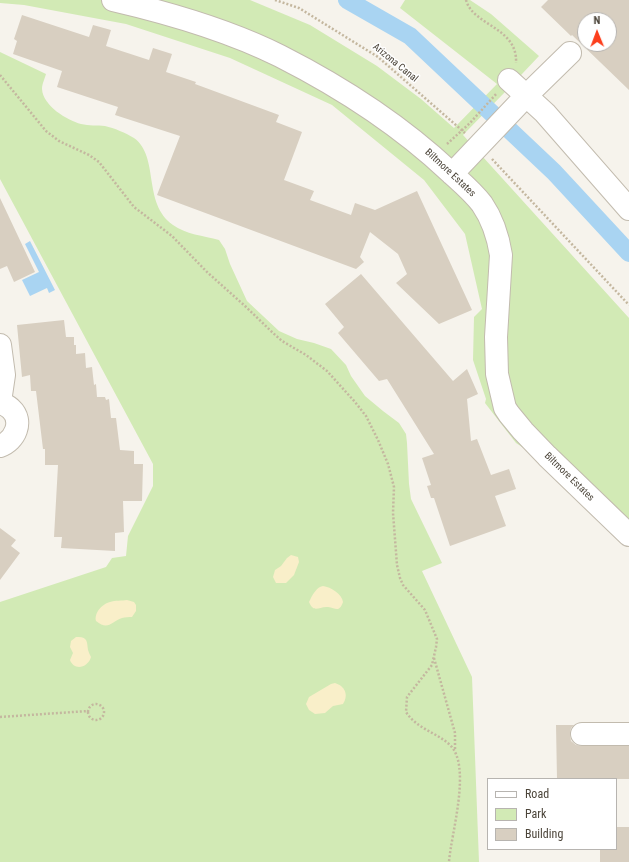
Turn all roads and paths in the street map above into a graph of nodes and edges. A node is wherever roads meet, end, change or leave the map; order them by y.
1 (113, 0) edge
2 (276, 0) edge
3 (466, 0) edge
4 (570, 53) dead end
5 (0, 75) edge
6 (506, 84) junction
7 (523, 100) junction
8 (462, 130) junction
9 (481, 144) junction
10 (452, 174) junction
11 (629, 209) edge
12 (629, 305) edge
13 (0, 345) edge
14 (0, 402) edge
15 (0, 446) edge
16 (629, 534) edge
17 (434, 657) junction
18 (88, 711) junction
19 (0, 717) edge
20 (582, 734) dead end
21 (629, 734) edge
22 (455, 751) junction
23 (450, 862) edge

1 - 10 street, Biltmore Estates
2 - 8 path, Arizona Canal
3 - 6 path
4 - 7 street
5 - 17 path
6 - 7 street
6 - 8 path
7 - 9 street
7 - 11 street
8 - 9 path, Arizona Canal
9 - 10 street
9 - 12 path, Arizona Canal
10 - 16 street, Biltmore Estates
13 - 14 street
14 - 15 street
17 - 22 path
17 - 22 path
18 - 18 path
18 - 19 path
20 - 21 street
22 - 23 path

